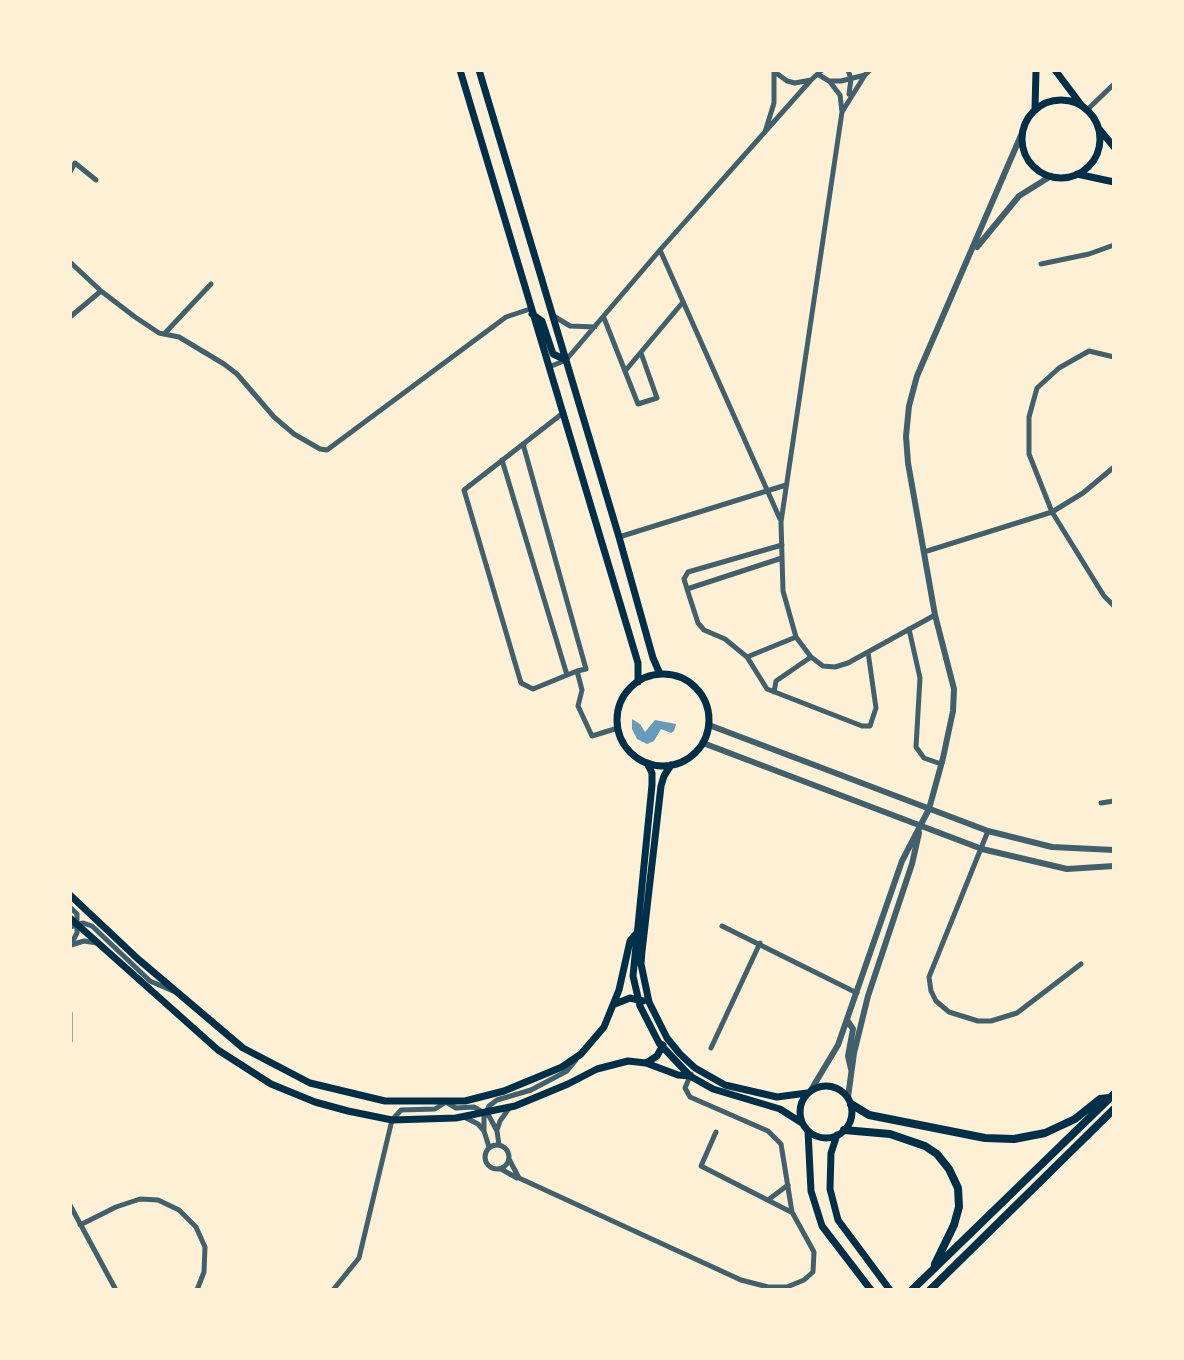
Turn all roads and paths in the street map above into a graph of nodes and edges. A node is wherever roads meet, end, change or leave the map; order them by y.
1 (460, 70) edge
2 (479, 70) edge
3 (774, 70) edge
4 (848, 70) edge
5 (1036, 70) edge
6 (1055, 70) edge
7 (820, 72) edge
8 (868, 72) edge
9 (851, 79) junction
10 (811, 80) junction
11 (829, 81) junction
12 (1114, 84) edge
13 (848, 99) junction
14 (1035, 109) junction
15 (1085, 109) junction
16 (842, 112) junction
17 (1098, 128) junction
18 (764, 132) junction
19 (1022, 133) junction
20 (1114, 147) edge
21 (70, 172) edge
22 (1077, 174) junction
23 (1051, 176) junction
24 (96, 180) dead end
25 (1114, 182) edge
26 (1114, 245) edge
27 (660, 250) junction
28 (972, 253) junction
29 (70, 262) edge
30 (1041, 264) dead end
31 (211, 284) dead end
32 (101, 291) junction
33 (683, 302) junction
34 (531, 311) junction
35 (550, 313) junction
36 (70, 317) edge
37 (604, 318) junction
38 (596, 327) junction
39 (164, 334) junction
40 (641, 353) junction
41 (1114, 357) edge
42 (566, 360) junction
43 (549, 367) junction
44 (626, 370) junction
45 (563, 413) junction
46 (523, 444) junction
47 (502, 460) junction
48 (1114, 467) edge
49 (786, 485) junction
50 (767, 490) junction
51 (1052, 512) junction
52 (781, 522) junction
53 (619, 537) junction
54 (782, 545) junction
55 (924, 552) junction
56 (782, 558) junction
57 (687, 589) junction
58 (1114, 606) edge
59 (935, 615) junction
60 (909, 629) junction
61 (796, 637) junction
62 (868, 652) junction
63 (747, 657) junction
64 (811, 657) junction
65 (577, 671) junction
66 (660, 674) junction
67 (567, 675) junction
68 (638, 682) junction
69 (774, 692) junction
70 (709, 725) junction
71 (618, 728) junction
72 (703, 743) junction
73 (647, 763) junction
74 (941, 764) junction
75 (671, 765) junction
76 (1114, 801) edge
77 (1101, 803) dead end
78 (929, 809) junction
79 (921, 826) junction
80 (988, 831) junction
81 (982, 849) junction
82 (1114, 850) edge
83 (1114, 866) edge
84 (70, 895) edge
85 (70, 907) edge
86 (72, 923) edge
87 (722, 926) dead end
88 (635, 935) junction
89 (98, 943) junction
90 (760, 943) junction
91 (70, 945) edge
92 (1081, 964) dead end
93 (177, 993) junction
94 (857, 993) junction
95 (639, 1000) junction
96 (649, 1002) junction
97 (613, 1007) junction
98 (70, 1013) edge
99 (847, 1020) junction
100 (667, 1038) junction
101 (70, 1041) edge
102 (662, 1046) junction
103 (711, 1048) dead end
104 (581, 1054) junction
105 (646, 1063) junction
106 (695, 1068) junction
107 (851, 1071) junction
108 (690, 1076) junction
109 (809, 1092) junction
110 (1112, 1096) edge
111 (850, 1100) junction
112 (446, 1102) junction
113 (510, 1107) junction
114 (1114, 1109) edge
115 (486, 1112) junction
116 (464, 1117) junction
117 (392, 1120) junction
118 (802, 1123) junction
119 (484, 1131) junction
120 (497, 1131) junction
121 (808, 1131) junction
122 (716, 1132) dead end
123 (841, 1133) junction
124 (499, 1145) junction
125 (489, 1147) junction
126 (509, 1159) junction
127 (501, 1169) junction
128 (517, 1176) junction
129 (788, 1185) junction
130 (768, 1200) junction
131 (70, 1205) edge
132 (792, 1212) junction
133 (80, 1225) junction
134 (932, 1270) junction
135 (915, 1288) edge
136 (768, 1289) edge
137 (116, 1290) edge
138 (197, 1290) edge
139 (333, 1290) edge
140 (871, 1290) edge
141 (890, 1290) edge
142 (930, 1290) edge

1 - 34 main road
2 - 35 main road
3 - 10 street
3 - 18 street
4 - 9 street
5 - 14 main road
6 - 15 main road
7 - 10 street
7 - 11 street
8 - 9 street
8 - 13 street
9 - 11 street
9 - 13 street
10 - 18 street
11 - 16 street
12 - 15 street
13 - 16 street
14 - 15 main road
14 - 19 main road
15 - 17 main road
16 - 49 street
17 - 20 main road
17 - 22 main road
18 - 27 street
19 - 23 main road
19 - 28 street
21 - 24 street
22 - 23 main road
22 - 25 main road
23 - 28 street
26 - 30 street
27 - 33 street
27 - 37 street
28 - 55 street
29 - 32 street
31 - 39 street
32 - 36 street
32 - 39 street
33 - 40 street
33 - 50 street
34 - 39 street
34 - 42 main road
34 - 43 main road
35 - 38 street
35 - 42 main road
37 - 38 street
37 - 44 street
38 - 42 street
40 - 44 street
40 - 44 street
41 - 51 street
42 - 43 street
42 - 53 main road
43 - 45 main road
45 - 46 street
45 - 68 main road
46 - 47 street
46 - 65 street
47 - 67 street
47 - 67 street
48 - 51 street
49 - 50 street
49 - 52 street
50 - 52 street
50 - 53 street
51 - 55 street
51 - 58 street
52 - 54 street
53 - 66 main road
54 - 56 street
54 - 57 street
55 - 59 street
56 - 57 street
56 - 61 street
57 - 63 street
59 - 60 street
59 - 74 street
60 - 62 street
60 - 74 street
61 - 63 street
61 - 64 street
62 - 64 street
62 - 69 street
63 - 69 street
64 - 69 street
65 - 67 street
65 - 71 street
66 - 68 main road
66 - 70 main road
68 - 71 main road
70 - 72 main road
70 - 78 street
71 - 73 main road
72 - 75 main road
72 - 79 street
73 - 75 main road
73 - 88 main road
74 - 78 street
75 - 96 main road
76 - 77 street
78 - 79 street
78 - 80 street
79 - 81 street
79 - 94 street
79 - 107 street
80 - 81 street
80 - 82 street
81 - 83 street
81 - 92 street
84 - 93 main road
85 - 86 street
86 - 89 main road
86 - 91 street
86 - 93 street
87 - 90 street
88 - 95 main road
88 - 97 main road
89 - 91 street
89 - 117 main road
90 - 94 street
90 - 103 street
93 - 112 main road
94 - 99 street
95 - 96 main road
95 - 97 main road
95 - 102 main road
96 - 100 main road
97 - 104 main road
98 - 101 street
99 - 107 street
99 - 109 street
100 - 102 main road
100 - 106 main road
102 - 105 main road
102 - 108 main road
104 - 112 main road
104 - 115 street
105 - 108 main road
105 - 113 main road
106 - 108 street
106 - 109 main road
107 - 111 street
108 - 118 main road
108 - 129 street
109 - 111 main road
109 - 118 main road
110 - 111 highway
110 - 134 highway
111 - 123 main road
112 - 115 street
112 - 117 street
113 - 115 main road
113 - 120 street
114 - 142 highway
115 - 116 main road
115 - 119 street
115 - 120 street
116 - 117 main road
116 - 119 street
117 - 139 street
118 - 121 main road
119 - 125 street
120 - 124 street
121 - 123 main road
121 - 140 main road
122 - 130 street
123 - 134 highway
123 - 141 main road
124 - 125 street
124 - 126 street
125 - 127 street
126 - 127 street
126 - 128 street
127 - 128 street
128 - 136 street
129 - 130 street
129 - 132 street
130 - 132 street
131 - 133 street
132 - 136 street
133 - 137 street
133 - 138 street
134 - 135 highway

